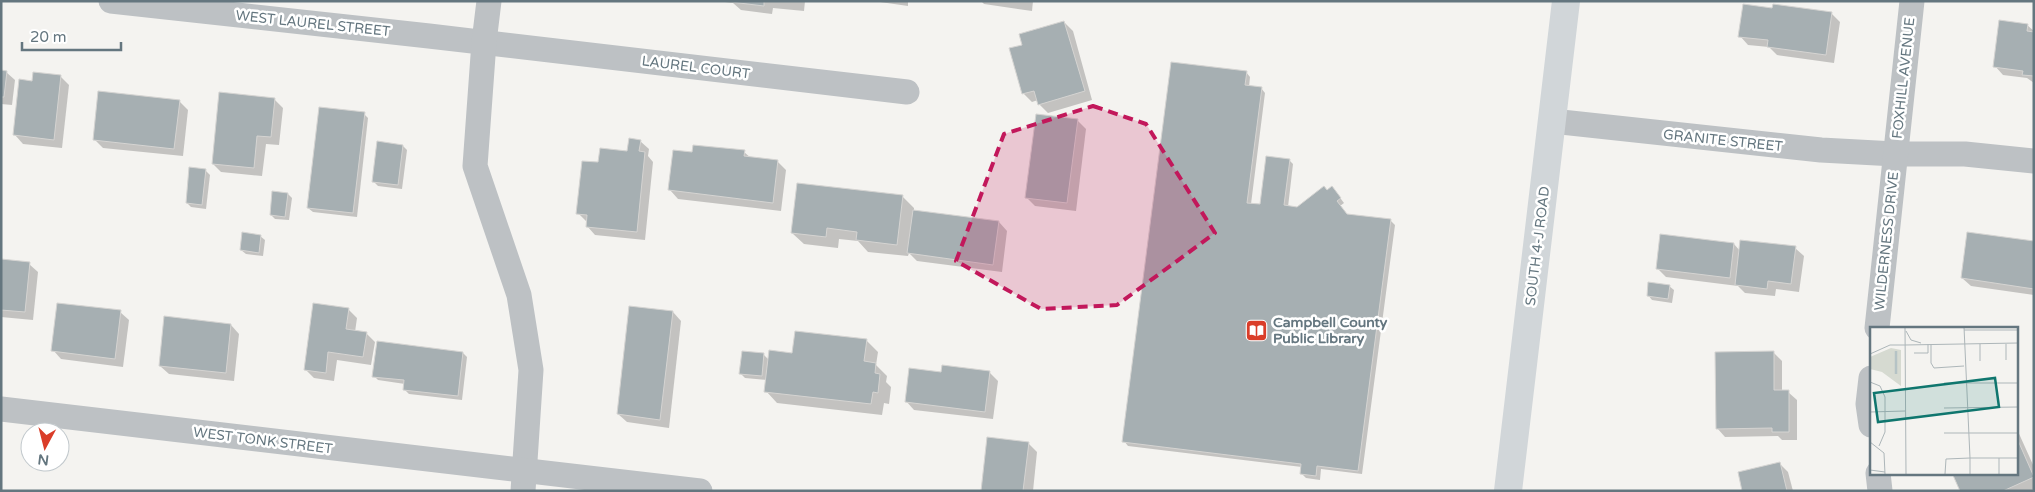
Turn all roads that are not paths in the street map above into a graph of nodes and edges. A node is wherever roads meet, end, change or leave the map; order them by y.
1 (111, 1) edge
2 (489, 1) edge
3 (1566, 1) edge
4 (1912, 1) edge
5 (484, 42) junction
6 (907, 92) dead end
7 (1552, 121) junction
8 (1895, 154) junction
9 (2034, 161) edge
10 (1876, 327) edge
11 (1870, 387) edge
12 (1, 409) edge
13 (1870, 419) edge
14 (1878, 474) edge
15 (524, 481) edge
16 (700, 491) edge
17 (1508, 491) edge
18 (1880, 491) edge

1 - 5 street, WEST LAUREL STREET
2 - 5 street
3 - 7 main road, SOUTH 4-J ROAD
4 - 8 street, FOXHILL AVENUE
5 - 6 street, LAUREL COURT
5 - 15 street
7 - 8 street, GRANITE STREET
7 - 17 main road, SOUTH 4-J ROAD
8 - 9 street, GRANITE STREET
8 - 10 street, WILDERNESS DRIVE
11 - 13 street
12 - 15 street, WEST TONK STREET
14 - 18 street
15 - 16 street, WEST TONK STREET

